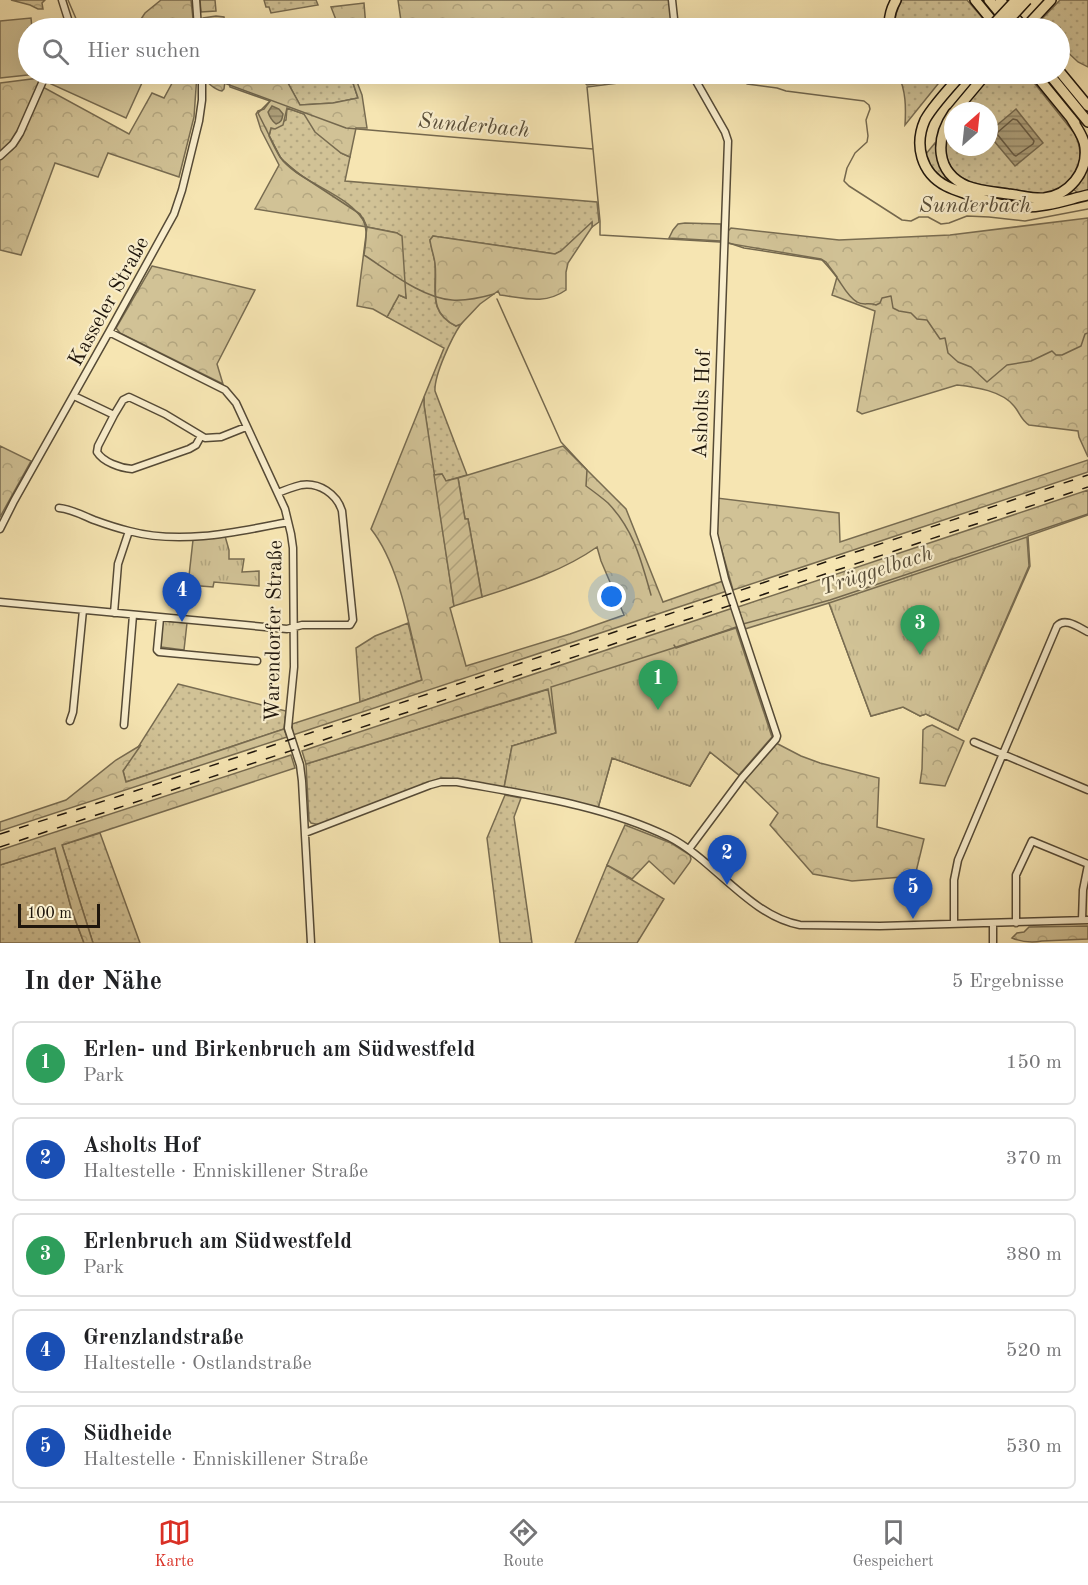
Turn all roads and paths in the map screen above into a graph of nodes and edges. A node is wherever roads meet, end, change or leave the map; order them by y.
1 (62, 0) edge
2 (196, 0) edge
3 (672, 0) edge
4 (896, 0) edge
5 (975, 0) edge
6 (989, 0) edge
7 (1000, 0) edge
8 (1016, 0) edge
9 (1027, 0) edge
10 (1048, 3) edge
11 (68, 18) edge
12 (197, 18) edge
13 (674, 18) edge
14 (889, 18) edge
15 (991, 18) edge
16 (999, 18) edge
17 (1004, 18) edge
18 (1010, 18) edge
19 (1015, 18) edge
20 (1034, 18) edge
21 (42, 84) edge
22 (202, 84) edge
23 (698, 84) edge
24 (954, 84) edge
25 (978, 84) edge
26 (1043, 84) edge
27 (1057, 84) edge
28 (1069, 84) edge
29 (962, 102) edge
30 (1088, 106) edge
31 (1071, 118) junction
32 (1088, 122) edge
33 (944, 129) edge
34 (1088, 139) edge
35 (0, 156) edge
36 (1088, 195) edge
37 (110, 332) junction
38 (74, 396) junction
39 (114, 415) junction
40 (246, 427) junction
41 (201, 436) junction
42 (278, 493) junction
43 (59, 508) dead end
44 (288, 522) junction
45 (0, 529) edge
46 (129, 531) junction
47 (0, 602) edge
48 (83, 610) junction
49 (114, 613) junction
50 (133, 615) junction
51 (160, 618) junction
52 (294, 627) junction
53 (1088, 632) edge
54 (257, 661) dead end
55 (70, 721) dead end
56 (124, 725) dead end
57 (974, 741) dead end
58 (1002, 754) junction
59 (1088, 790) edge
60 (305, 833) junction
61 (689, 849) junction
62 (1088, 864) edge
63 (1085, 920) edge
64 (1016, 922) junction
65 (993, 923) junction
66 (954, 924) junction
67 (311, 943) edge
68 (993, 943) edge

1 - 11 street
2 - 12 street
3 - 13 street
4 - 14 highway
5 - 15 highway
6 - 17 highway
7 - 19 highway
8 - 16 highway, bridge
9 - 18 highway, bridge
10 - 20 highway
21 - 35 street
22 - 37 street, Kasseler Straße
23 - 61 street, Asholts Hof
24 - 36 highway
25 - 29 highway
26 - 31 highway
27 - 32 highway
28 - 30 highway
31 - 33 highway
31 - 34 highway
37 - 38 street, Kasseler Straße
37 - 40 street, Warendorfer Straße
38 - 39 street
38 - 45 street, Kasseler Straße
39 - 41 street
39 - 41 street
40 - 41 street
40 - 42 street, Warendorfer Straße
42 - 44 street, Warendorfer Straße
42 - 52 street
43 - 46 street
44 - 46 street
44 - 52 street, Warendorfer Straße
46 - 49 street
47 - 48 street
48 - 49 street
48 - 55 street
49 - 50 street
50 - 51 street
50 - 56 street
51 - 52 street
51 - 54 street
52 - 60 street, Warendorfer Straße
53 - 58 street
57 - 58 street
58 - 59 street
58 - 66 street
60 - 61 street
60 - 67 street, Warendorfer Straße
61 - 66 street
62 - 63 street
62 - 64 street
63 - 64 street
64 - 65 street
65 - 66 street
65 - 68 street

